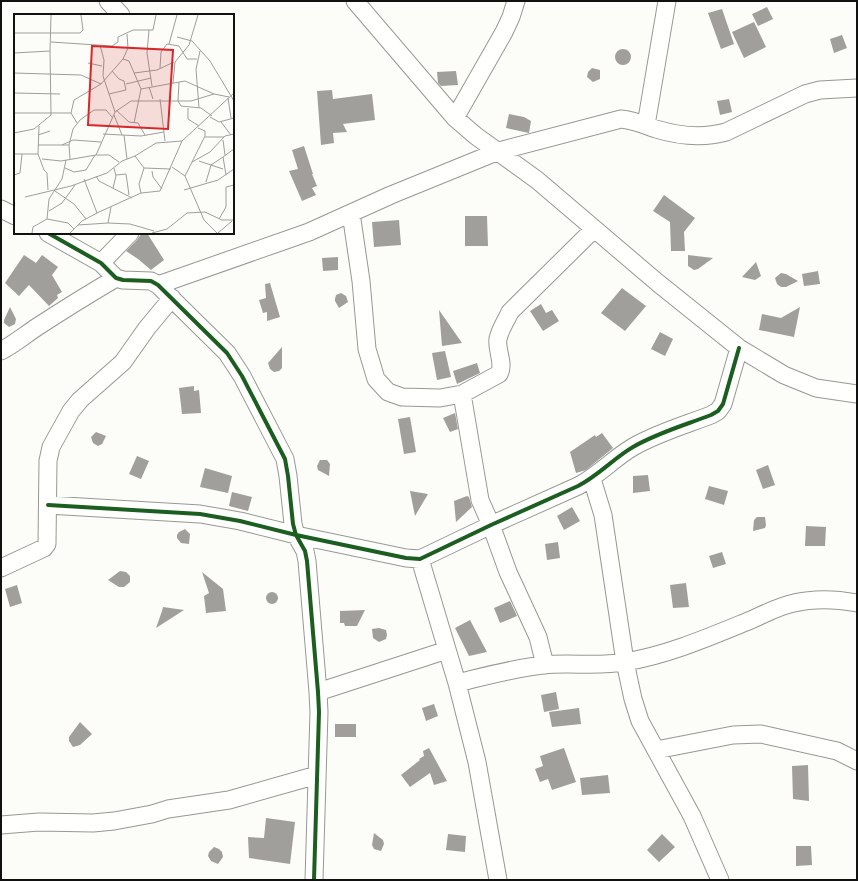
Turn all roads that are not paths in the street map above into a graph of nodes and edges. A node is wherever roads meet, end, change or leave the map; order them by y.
1 (108, 1) edge
2 (355, 1) edge
3 (516, 1) edge
4 (667, 1) edge
5 (120, 14) edge
6 (857, 88) edge
7 (455, 118) junction
8 (646, 125) junction
9 (499, 152) junction
10 (1, 209) edge
11 (351, 213) junction
12 (14, 216) edge
13 (594, 229) junction
14 (50, 234) edge
15 (129, 234) edge
16 (101, 263) junction
17 (116, 278) junction
18 (158, 285) junction
19 (172, 298) junction
20 (739, 348) junction
21 (1, 351) edge
22 (462, 394) junction
23 (857, 394) edge
24 (592, 479) junction
25 (48, 505) junction
26 (491, 525) junction
27 (296, 535) junction
28 (420, 559) junction
29 (1, 568) edge
30 (857, 603) edge
31 (447, 650) junction
32 (625, 662) junction
33 (545, 665) junction
34 (457, 683) junction
35 (318, 692) junction
36 (656, 750) junction
37 (857, 761) edge
38 (317, 775) junction
39 (1, 825) edge
40 (314, 880) edge
41 (498, 880) edge
42 (720, 880) edge

1 - 5 street
2 - 7 street
3 - 7 street
4 - 8 street
6 - 8 street
7 - 9 street
8 - 9 street
9 - 11 street
9 - 13 street
10 - 12 street
11 - 18 street
11 - 22 street
13 - 20 street
13 - 22 street
14 - 16 street
15 - 16 street
16 - 17 street
17 - 18 street
17 - 21 street
18 - 19 street
19 - 25 street
19 - 27 street
20 - 23 street
20 - 24 street
22 - 26 street
24 - 26 street
24 - 32 street
25 - 27 street
25 - 29 street
26 - 28 street
26 - 33 street
27 - 28 street
27 - 35 street
28 - 31 street
30 - 32 street
31 - 34 street
31 - 35 street
32 - 33 street
32 - 36 street
33 - 34 street
34 - 41 street
35 - 38 street
36 - 37 street
36 - 42 street
38 - 39 street
38 - 40 street

